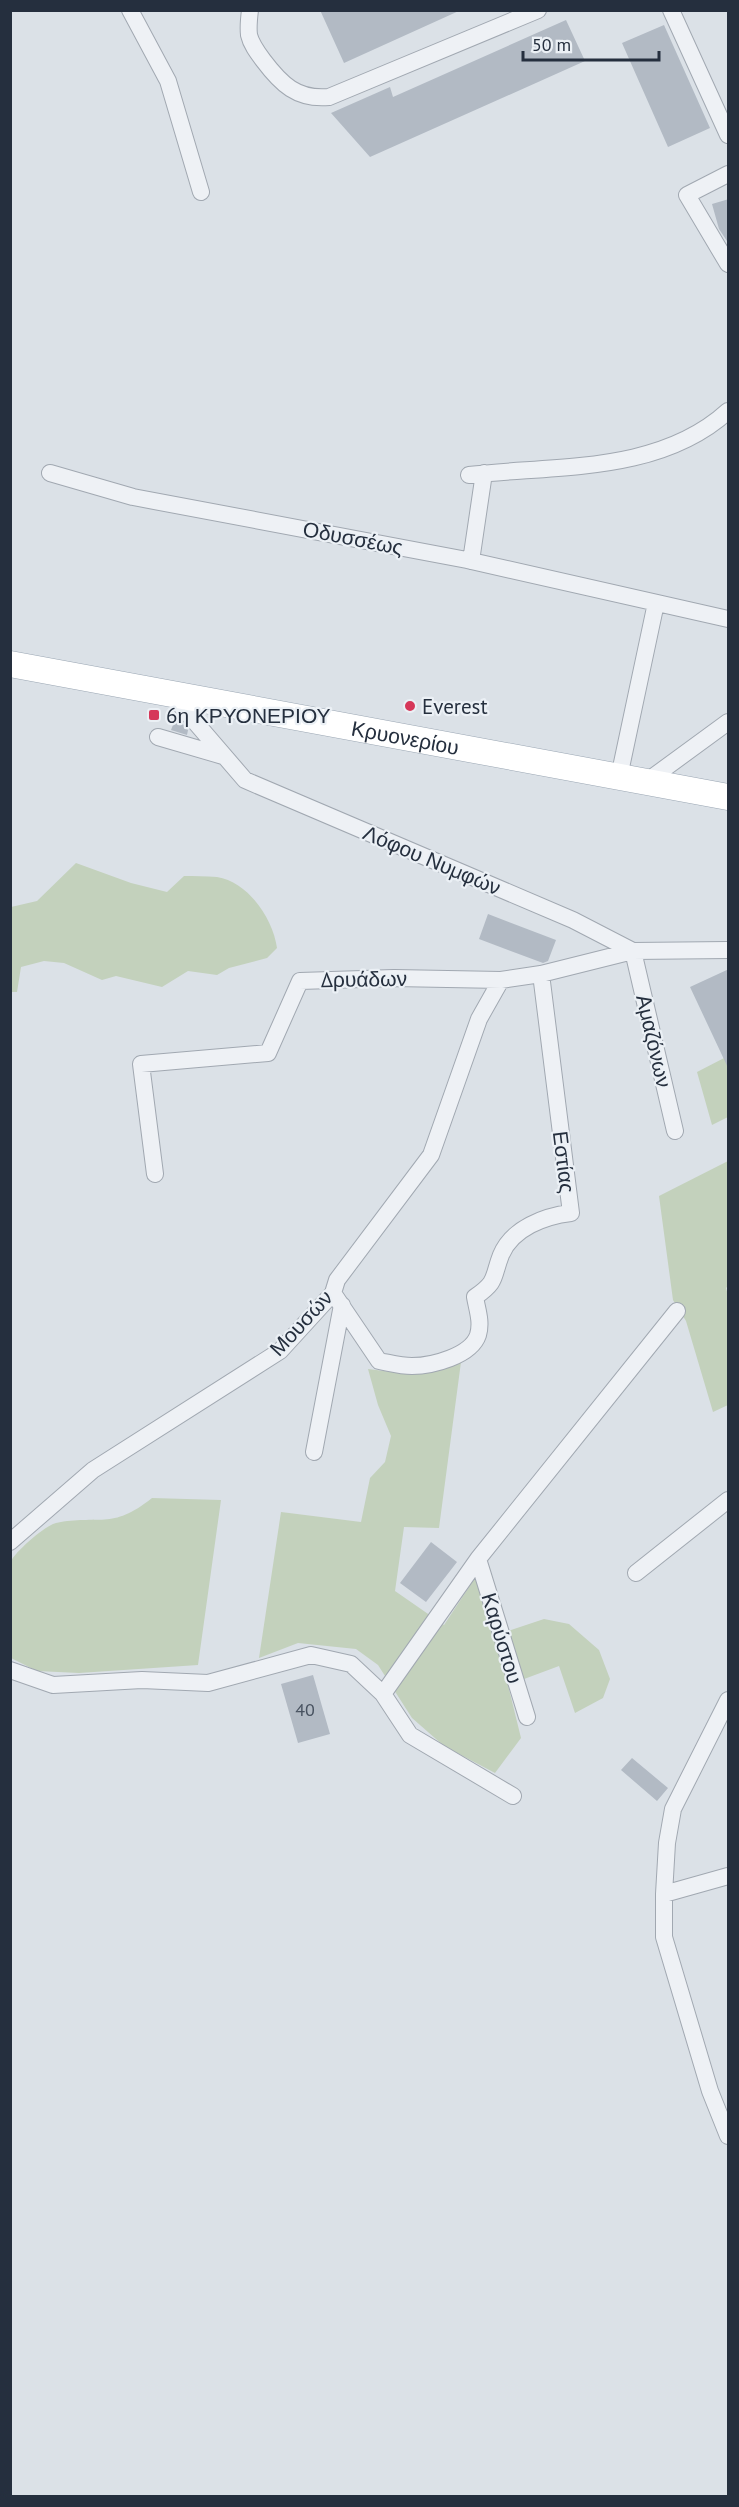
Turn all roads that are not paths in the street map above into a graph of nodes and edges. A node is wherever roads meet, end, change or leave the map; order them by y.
1 (130, 10) edge
2 (249, 10) edge
3 (538, 10) edge
4 (671, 10) edge
5 (729, 135) edge
6 (729, 174) edge
7 (201, 192) dead end
8 (729, 264) edge
9 (729, 411) edge
10 (50, 472) dead end
11 (471, 561) junction
12 (656, 603) junction
13 (729, 619) edge
14 (13, 663) edge
15 (171, 694) junction
16 (729, 722) edge
17 (158, 737) dead end
18 (223, 756) junction
19 (619, 777) junction
20 (646, 782) junction
21 (729, 797) edge
22 (729, 950) edge
23 (633, 951) junction
24 (541, 974) junction
25 (501, 980) junction
26 (675, 1131) dead end
27 (155, 1174) dead end
28 (337, 1299) junction
29 (677, 1311) dead end
30 (314, 1452) dead end
31 (729, 1500) edge
32 (10, 1542) edge
33 (478, 1559) junction
34 (636, 1573) dead end
35 (10, 1670) edge
36 (383, 1694) junction
37 (729, 1700) edge
38 (527, 1717) dead end
39 (513, 1796) dead end
40 (729, 1876) edge
41 (664, 1894) junction
42 (729, 2136) edge

1 - 7 street
2 - 3 street
4 - 5 street
6 - 8 street
9 - 11 street
10 - 11 street, Οδυσσέως
11 - 12 street, Οδυσσέως
12 - 13 street, Οδυσσέως
12 - 19 street
14 - 15 main road, Κρυονερίου
15 - 18 street, Λόφου Νυμφών
15 - 19 main road, Κρυονερίου
16 - 20 street
17 - 18 street
18 - 23 street, Λόφου Νυμφών
19 - 20 main road, Κρυονερίου
20 - 21 main road, Κρυονερίου
22 - 23 street, Λόφου Νυμφών
23 - 24 street, Δρυάδων
23 - 26 street, Αμαζόνων
24 - 25 street, Δρυάδων
24 - 28 street, Εστίας
25 - 27 street, Δρυάδων
25 - 28 street, Μουσών
28 - 30 street
28 - 32 street, Μουσών
29 - 33 street
31 - 34 street
33 - 36 street
33 - 38 street, Καρύστου
35 - 36 street
36 - 39 street
37 - 41 street
40 - 41 street
41 - 42 street

